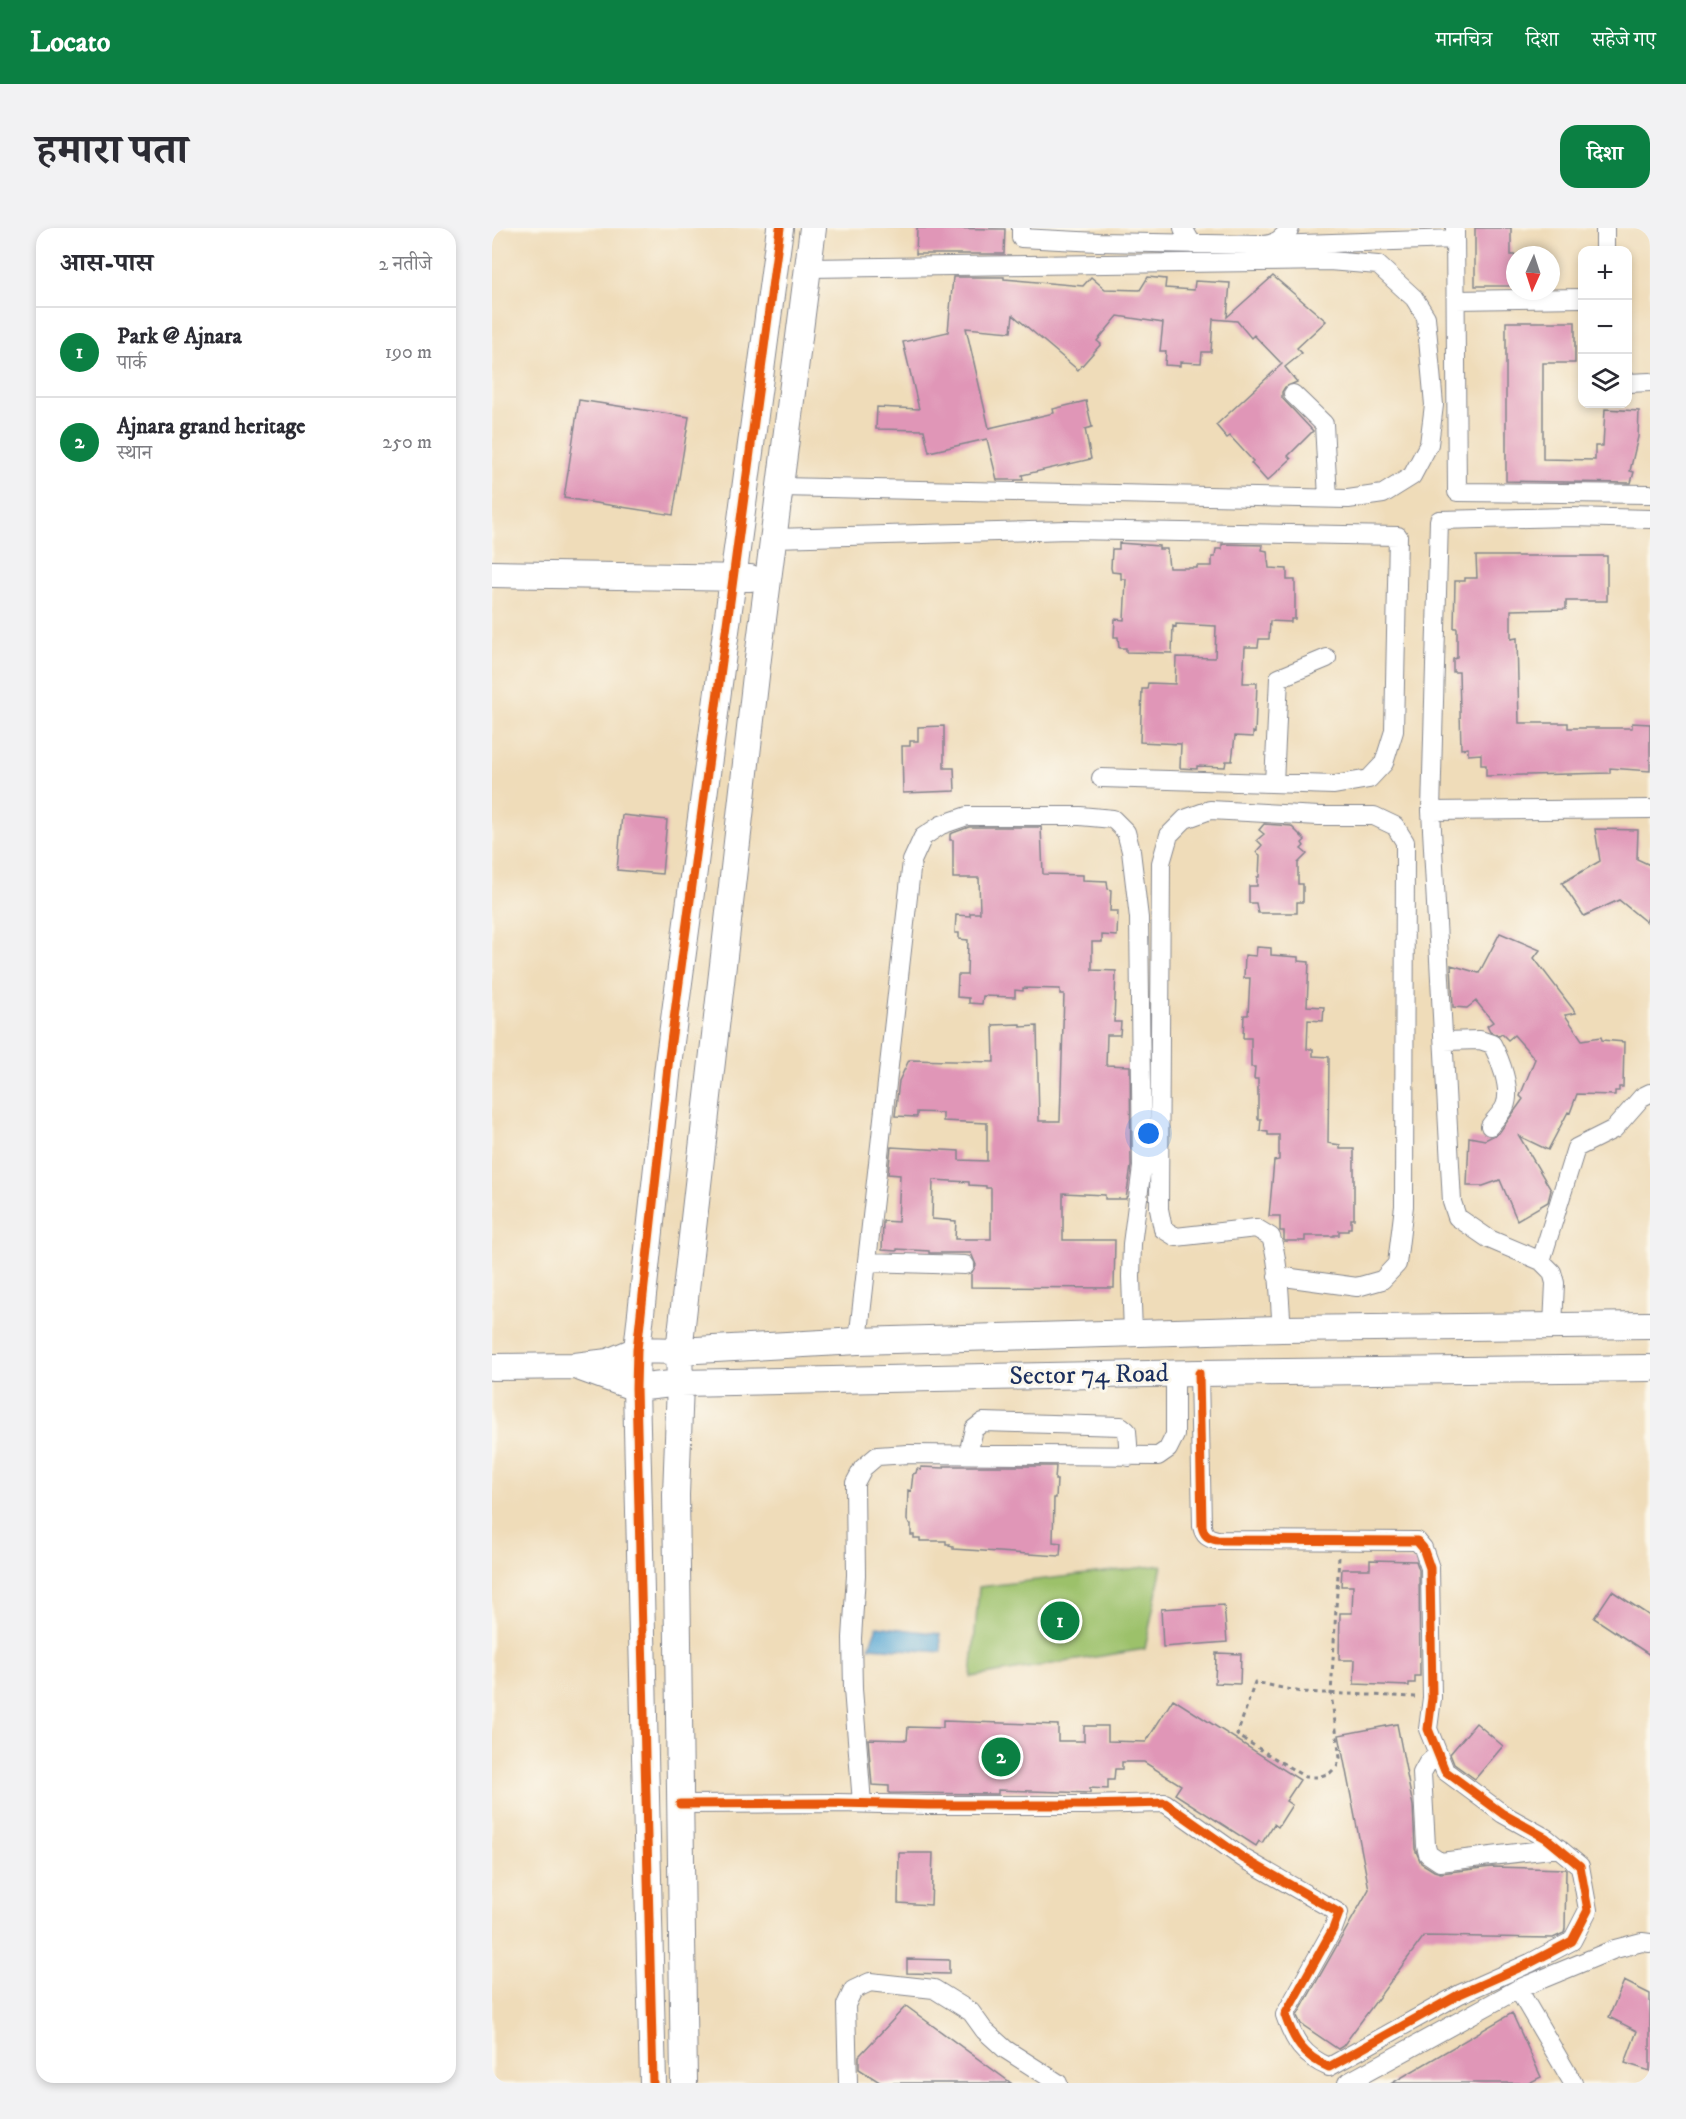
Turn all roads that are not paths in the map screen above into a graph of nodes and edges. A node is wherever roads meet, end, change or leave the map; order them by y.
1 (780, 228) edge
2 (813, 228) edge
3 (1021, 228) edge
4 (1290, 228) edge
5 (1605, 228) edge
6 (1455, 233) edge
7 (1103, 235) edge
8 (1187, 236) edge
9 (1271, 245) junction
10 (1605, 246) edge
11 (809, 268) junction
12 (1578, 298) edge
13 (1456, 300) junction
14 (1650, 382) edge
15 (1632, 383) edge
16 (1293, 393) dead end
17 (780, 487) junction
18 (1650, 494) edge
19 (1328, 498) junction
20 (1650, 519) edge
21 (774, 538) junction
22 (492, 574) edge
23 (735, 578) junction
24 (770, 578) junction
25 (1327, 658) dead end
26 (1101, 778) dead end
27 (1274, 783) junction
28 (1650, 808) edge
29 (1431, 811) junction
30 (1444, 1041) junction
31 (1650, 1093) edge
32 (1490, 1126) dead end
33 (1541, 1261) junction
34 (867, 1262) junction
35 (965, 1264) dead end
36 (1277, 1276) junction
37 (1650, 1325) edge
38 (1553, 1326) junction
39 (1282, 1329) junction
40 (1133, 1332) junction
41 (858, 1341) junction
42 (637, 1350) junction
43 (679, 1351) junction
44 (575, 1366) junction
45 (492, 1367) edge
46 (1650, 1368) edge
47 (1187, 1373) junction
48 (680, 1383) junction
49 (636, 1388) junction
50 (1175, 1435) junction
51 (1200, 1435) junction
52 (968, 1454) junction
53 (1129, 1457) junction
54 (1438, 1754) junction
55 (862, 1803) junction
56 (680, 1804) junction
57 (1558, 1848) junction
58 (1650, 1943) edge
59 (1518, 1989) junction
60 (653, 2083) edge
61 (684, 2083) edge
62 (848, 2083) edge
63 (1058, 2083) edge
64 (1347, 2083) edge
65 (1573, 2083) edge

1 - 23 street
2 - 11 street
3 - 7 street
4 - 9 street
5 - 10 street
6 - 9 street
6 - 13 street
7 - 8 street
8 - 9 street
11 - 17 street
11 - 19 street
12 - 13 street
13 - 18 street
14 - 15 street
16 - 19 street
17 - 19 street
17 - 21 street
20 - 29 street
21 - 24 street
21 - 27 street
22 - 23 street
23 - 24 street
23 - 42 street
24 - 43 street
25 - 27 street
26 - 27 street
28 - 29 street
29 - 30 street
30 - 32 street
30 - 33 street
31 - 33 street
33 - 38 street
34 - 35 street
34 - 40 street
34 - 41 street
36 - 36 street
36 - 39 street
37 - 38 street, Sector 74 Road
38 - 39 street, Sector 74 Road
39 - 40 street, Sector 74 Road
40 - 41 street, Sector 74 Road
41 - 43 street, Sector 74 Road
42 - 43 street, Sector 74 Road
42 - 44 street
42 - 49 street
43 - 48 street
44 - 45 street
44 - 49 street
46 - 47 street, Sector 74 Road
47 - 48 street, Sector 74 Road
47 - 50 street
47 - 51 street
48 - 49 street, Sector 74 Road
48 - 56 street
49 - 60 street
50 - 51 street
50 - 53 street
51 - 54 street
52 - 53 street
52 - 53 street
52 - 55 street
54 - 57 street
54 - 57 street
55 - 56 street
55 - 57 street
56 - 61 street
58 - 59 street
59 - 64 street
59 - 65 street
62 - 63 street

